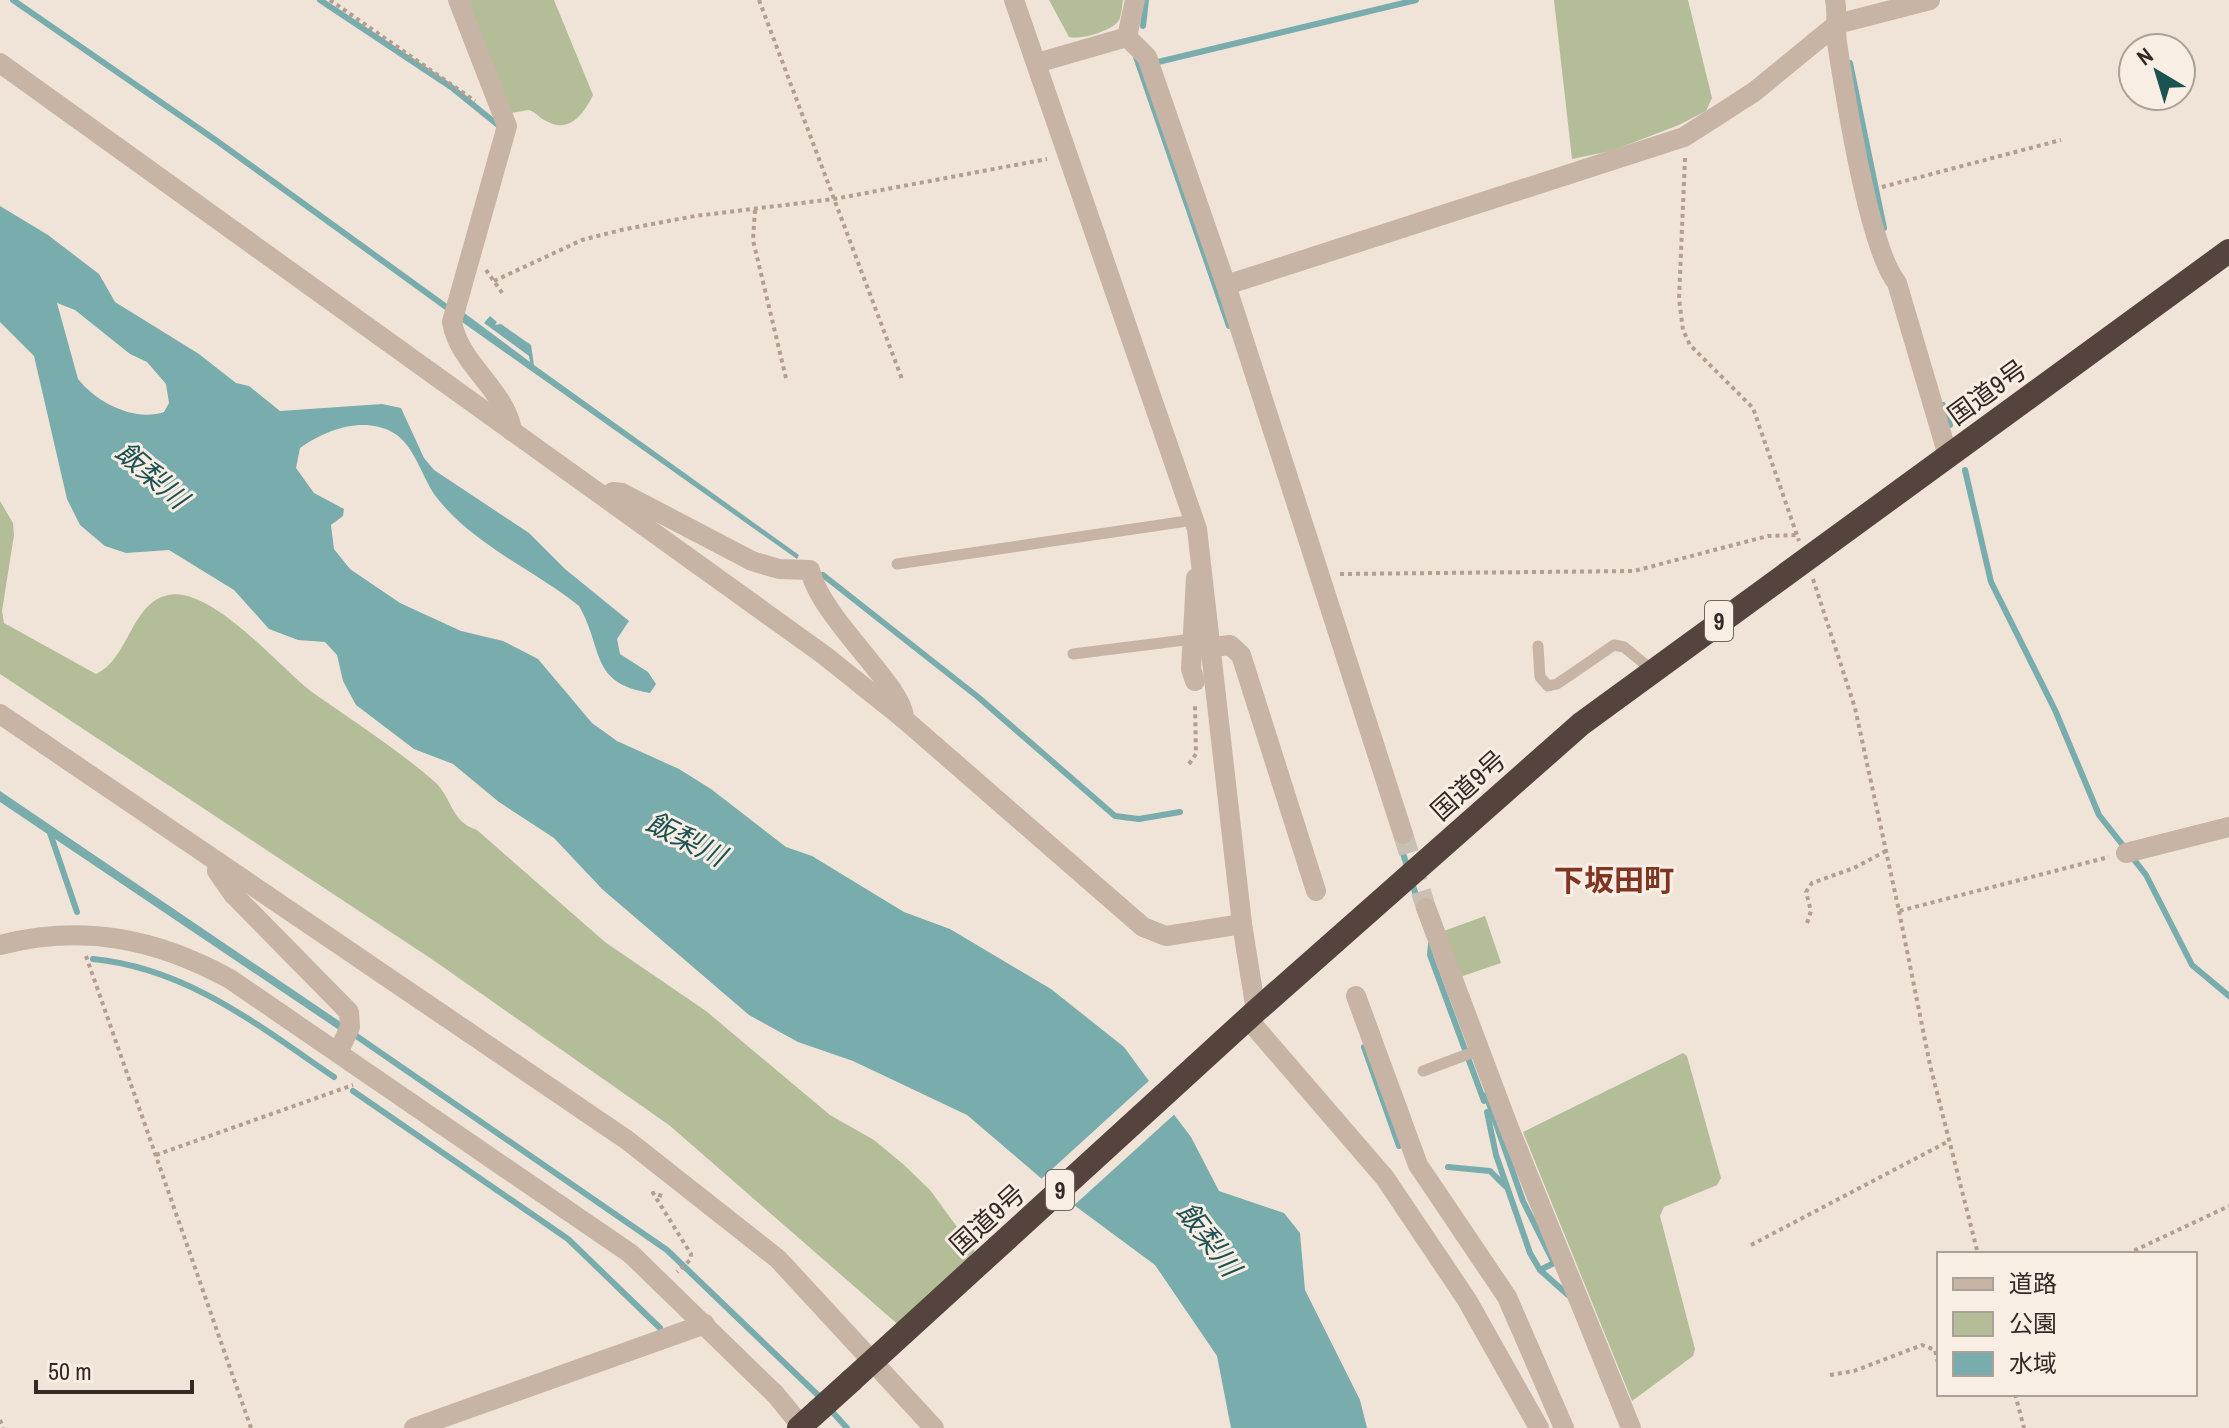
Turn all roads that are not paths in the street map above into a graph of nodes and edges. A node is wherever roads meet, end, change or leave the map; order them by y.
1 (458, 0) edge
2 (1014, 0) edge
3 (1135, 0) edge
4 (1835, 0) edge
5 (1930, 0) edge
6 (1837, 24) junction
7 (1127, 37) junction
8 (0, 63) edge
9 (1037, 63) junction
10 (2229, 251) edge
11 (1226, 285) junction
12 (512, 431) junction
13 (1948, 456) junction
14 (605, 497) junction
15 (1194, 520) junction
16 (1200, 549) junction
17 (897, 564) dead end
18 (1193, 639) junction
19 (1538, 646) dead end
20 (1213, 647) junction
21 (1073, 654) dead end
22 (1652, 670) junction
23 (1195, 681) road end
24 (0, 714) edge
25 (904, 719) junction
26 (2229, 827) edge
27 (1403, 834) tunnel mouth
28 (2129, 852) road end
29 (218, 862) junction
30 (1316, 891) dead end
31 (1426, 908) tunnel mouth
32 (1242, 924) junction
33 (0, 945) edge
34 (1356, 996) dead end
35 (1248, 1019) junction
36 (1473, 1052) junction
37 (338, 1053) junction
38 (1423, 1071) dead end
39 (705, 1324) junction
40 (877, 1357) junction
41 (414, 1428) edge
42 (801, 1428) edge
43 (934, 1428) edge
44 (1539, 1428) edge
45 (1564, 1428) edge
46 (1631, 1428) edge

1 - 12 street
2 - 9 street
3 - 7 street
4 - 6 street
5 - 6 street
6 - 11 street
6 - 13 street
7 - 9 street
7 - 11 street
8 - 12 street
9 - 15 street
10 - 13 highway, 国道9号 / 9
11 - 27 street
12 - 14 street
13 - 22 highway, 国道9号 / 9
14 - 25 street
14 - 25 street
15 - 16 street
15 - 17 lane
16 - 18 street
16 - 20 street
18 - 21 lane
18 - 23 street
19 - 22 lane
20 - 30 street
20 - 32 street
22 - 35 highway, 国道9号 / 9
24 - 29 street
25 - 32 street
26 - 28 street
29 - 37 street
29 - 40 street
31 - 36 street
32 - 35 street
33 - 37 street
34 - 45 street
35 - 40 highway, 国道9号 / 9
35 - 44 street
36 - 38 lane
36 - 46 street
37 - 39 street
39 - 41 street
39 - 42 street
40 - 42 highway, 国道9号 / 9, bridge
40 - 43 street

